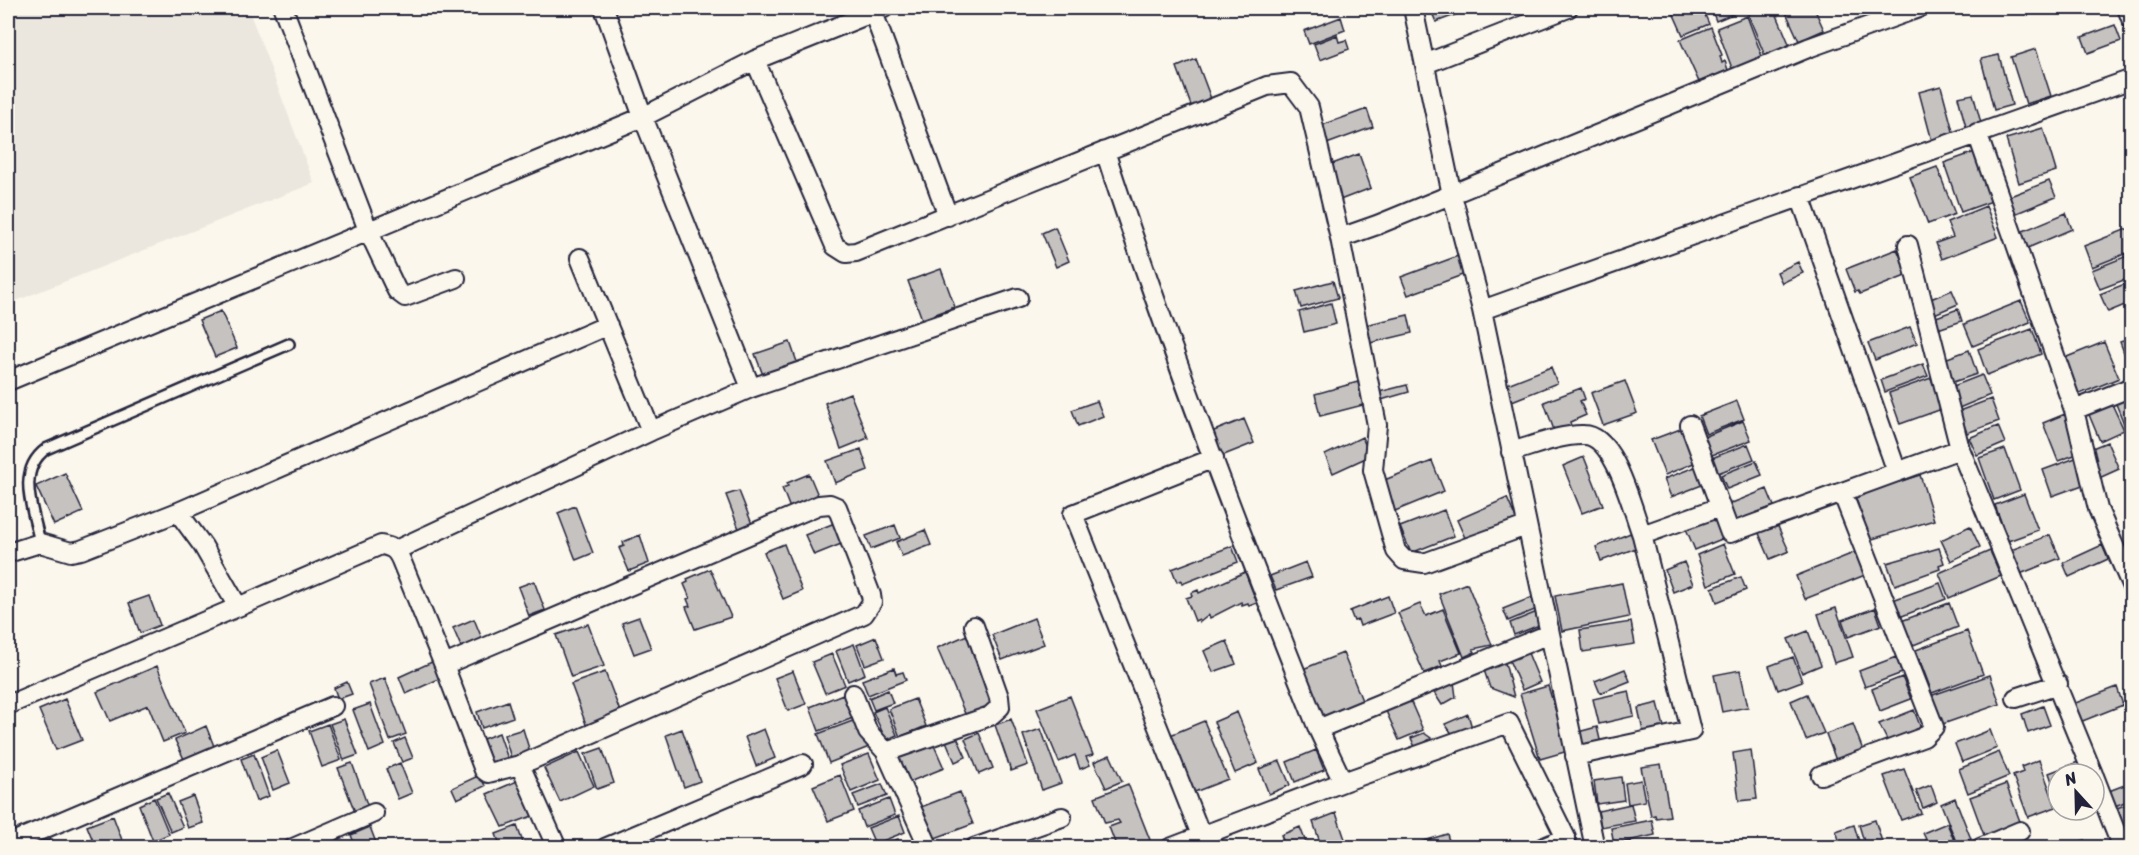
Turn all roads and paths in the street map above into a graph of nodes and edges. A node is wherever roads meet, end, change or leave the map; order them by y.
1 (283, 8) edge
2 (604, 8) edge
3 (1413, 8) edge
4 (1568, 8) edge
5 (1918, 8) edge
6 (2127, 8) edge
7 (878, 10) edge
8 (2132, 21) edge
9 (755, 60) junction
10 (1425, 64) junction
11 (2132, 78) edge
12 (643, 117) junction
13 (1977, 133) junction
14 (1105, 151) junction
15 (1452, 195) junction
16 (1800, 196) junction
17 (948, 216) junction
18 (368, 230) junction
19 (1340, 238) junction
20 (1908, 245) dead end
21 (580, 258) dead end
22 (456, 278) dead end
23 (1018, 298) dead end
24 (1482, 310) junction
25 (608, 325) junction
26 (289, 344) dead end
27 (8, 381) edge
28 (2132, 387) edge
29 (751, 388) junction
30 (2074, 410) junction
31 (1690, 424) dead end
32 (651, 431) junction
33 (1959, 449) junction
34 (1511, 452) junction
35 (1214, 458) junction
36 (1897, 472) junction
37 (1842, 492) junction
38 (1720, 507) junction
39 (178, 512) junction
40 (1526, 526) junction
41 (1642, 535) junction
42 (40, 543) junction
43 (396, 550) junction
44 (8, 553) edge
45 (2132, 587) edge
46 (238, 607) junction
47 (974, 626) dead end
48 (1549, 634) junction
49 (444, 665) junction
50 (2058, 684) junction
51 (853, 694) dead end
52 (2016, 698) dead end
53 (8, 705) edge
54 (333, 706) dead end
55 (1318, 729) junction
56 (886, 752) junction
57 (1575, 756) junction
58 (2089, 762) edge
59 (802, 764) dead end
60 (520, 765) junction
61 (1821, 775) dead end
62 (1342, 782) junction
63 (2106, 806) edge
64 (375, 813) dead end
65 (1062, 818) dead end
66 (2020, 831) dead end
67 (1201, 835) junction
68 (8, 844) edge
69 (293, 848) edge
70 (557, 848) edge
71 (605, 848) edge
72 (928, 848) edge
73 (974, 848) edge
74 (1170, 848) edge
75 (1542, 848) edge
76 (1595, 848) edge
77 (1980, 848) edge
78 (2122, 848) edge

1 - 18 street
2 - 12 street
3 - 10 street
4 - 10 street
5 - 15 street
6 - 8 street
7 - 9 street
7 - 17 street
9 - 12 street
9 - 17 street
10 - 15 street
11 - 13 street
12 - 18 street
12 - 29 street
13 - 16 street
13 - 30 street
14 - 17 street
14 - 19 street
14 - 35 street
15 - 19 street
15 - 24 street
16 - 24 street
16 - 36 street
18 - 22 street
18 - 27 street
19 - 40 street
20 - 33 street
21 - 25 street
23 - 29 street
24 - 34 street
25 - 32 street
25 - 39 street
26 - 42 lane
28 - 30 street
29 - 32 street
30 - 45 street
31 - 38 street
32 - 43 street
33 - 36 street
33 - 50 street
34 - 40 street
34 - 41 street
35 - 55 street
35 - 67 street
36 - 37 street
37 - 38 street
37 - 61 street
38 - 41 street
39 - 42 street
39 - 46 street
40 - 48 street
41 - 57 street
42 - 44 street
43 - 46 street
43 - 49 street
46 - 53 street
47 - 56 street
48 - 55 street
48 - 57 street
49 - 60 street
49 - 60 street
50 - 52 street
50 - 58 street
51 - 56 street
54 - 68 street
55 - 62 street
56 - 72 street
57 - 76 street
59 - 71 street
60 - 70 street
62 - 67 street
62 - 75 street
63 - 78 street
64 - 69 street
65 - 73 street
66 - 77 street
67 - 74 street

